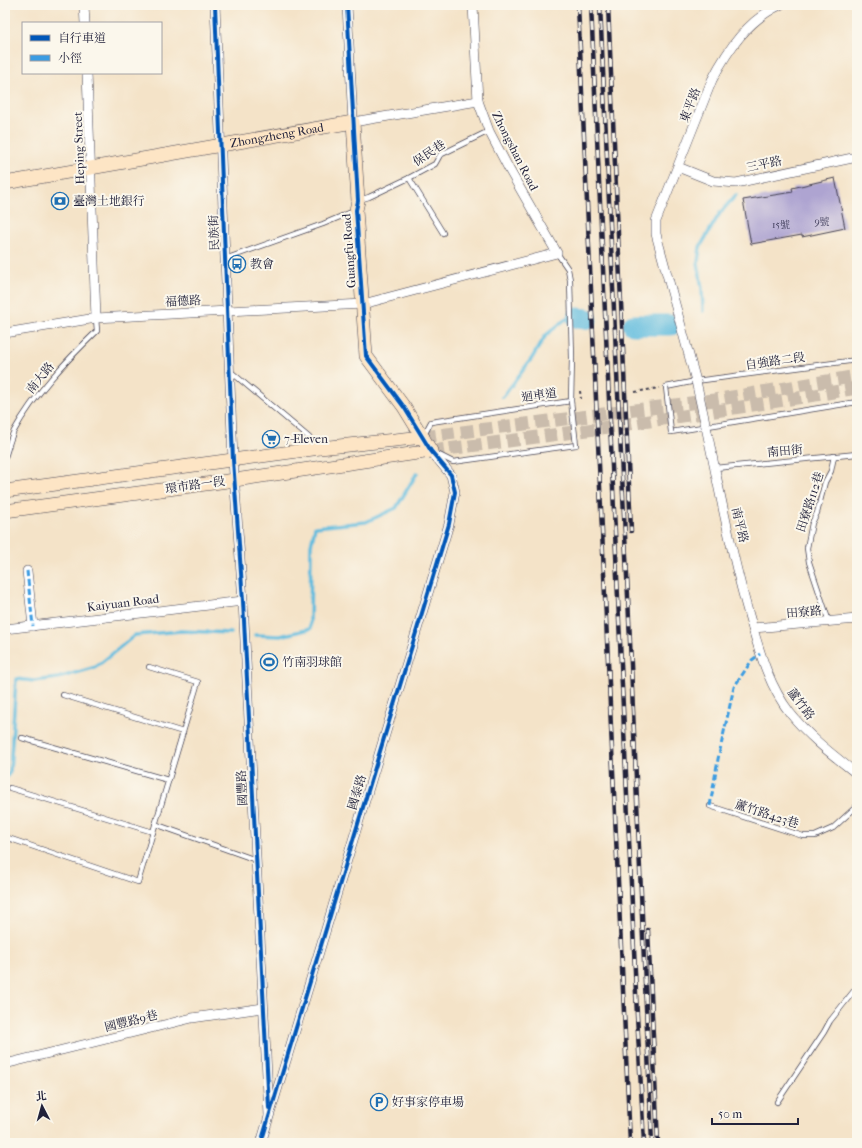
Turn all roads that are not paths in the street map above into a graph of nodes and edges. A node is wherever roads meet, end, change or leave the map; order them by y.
1 (84, 5) edge
2 (215, 5) edge
3 (347, 5) edge
4 (473, 5) edge
5 (780, 5) edge
6 (85, 22) edge
7 (87, 74) edge
8 (478, 101) junction
9 (353, 122) junction
10 (489, 131) junction
11 (220, 145) junction
12 (857, 157) edge
13 (92, 167) junction
14 (678, 167) junction
15 (409, 178) junction
16 (5, 183) edge
17 (357, 205) junction
18 (443, 233) dead end
19 (557, 252) junction
20 (225, 259) junction
21 (363, 304) junction
22 (226, 311) junction
23 (96, 318) junction
24 (5, 333) edge
25 (857, 360) edge
26 (230, 371) junction
27 (696, 381) junction
28 (571, 401) junction
29 (857, 402) edge
30 (706, 427) junction
31 (423, 437) junction
32 (320, 448) junction
33 (431, 451) junction
34 (857, 454) edge
35 (834, 456) junction
36 (5, 457) edge
37 (233, 460) junction
38 (715, 468) junction
39 (235, 480) junction
40 (5, 491) edge
41 (5, 511) edge
42 (27, 571) dead end
43 (243, 601) junction
44 (857, 620) edge
45 (829, 622) junction
46 (33, 626) junction
47 (753, 628) junction
48 (5, 629) edge
49 (149, 668) dead end
50 (63, 695) dead end
51 (183, 732) junction
52 (22, 738) dead end
53 (857, 774) edge
54 (168, 780) junction
55 (10, 788) dead end
56 (710, 806) dead end
57 (857, 806) edge
58 (155, 824) junction
59 (153, 832) junction
60 (5, 837) edge
61 (256, 860) junction
62 (857, 987) edge
63 (263, 1008) junction
64 (5, 1064) edge
65 (777, 1102) dead end
66 (269, 1115) junction
67 (261, 1143) edge

1 - 6 street
2 - 11 street, 民族街
3 - 9 street, Guangfu Road
4 - 8 street, Zhongshan Road
5 - 14 street, 東平路
7 - 13 street, Heping Street
8 - 9 street, Zhongzheng Road
8 - 10 street, Zhongshan Road
9 - 11 main road, Zhongzheng Road
9 - 17 main road, Guangfu Road
10 - 15 lane, 保民巷
10 - 19 street, Zhongshan Road
11 - 13 main road, Zhongzheng Road
11 - 20 street, 民族街
12 - 14 street, 三平路
13 - 16 main road, Zhongzheng Road
13 - 23 street, Heping Street
14 - 27 street, 東平路
15 - 17 lane, 保民巷
15 - 18 lane
17 - 20 lane, 保民巷
17 - 21 main road, Guangfu Road
19 - 21 street, 福德路
19 - 28 lane
20 - 22 street, 民族街
21 - 22 street, 福德路
21 - 31 main road, Guangfu Road
22 - 23 street, 福德路
22 - 26 street, 民族街
23 - 24 street, 福德路
23 - 36 lane, 南大路
25 - 27 lane, 自強路二段
26 - 32 lane
26 - 37 street, 民族街
27 - 30 street, 南平路, bridge
27 - 30 lane, bridge
28 - 31 lane, 迴車道
28 - 33 lane, 迴車道, bridge
29 - 30 lane
30 - 38 street, 南平路
31 - 32 main road, 環市路一段
31 - 33 main road, Guangfu Road
32 - 37 main road, 環市路一段
33 - 39 main road, 環市路一段
33 - 66 street, 國泰路
34 - 35 lane, 南田街
35 - 38 lane, 南田街
35 - 45 lane, 田寮路112巷
37 - 39 street, 國豐路
37 - 40 main road, 環市路一段
38 - 47 street, 南平路
39 - 41 main road, 環市路一段
39 - 43 street, 國豐路
42 - 46 street
43 - 46 street, Kaiyuan Road
43 - 61 street, 國豐路
44 - 45 street, 田寮路
45 - 47 street, 田寮路
46 - 48 street, Kaiyuan Road
47 - 53 street, 蘆竹路
49 - 51 lane
50 - 51 lane
51 - 54 lane
52 - 54 lane
54 - 58 lane
55 - 59 lane
56 - 57 lane, 蘆竹路423巷
58 - 59 lane
58 - 61 lane
59 - 60 lane
61 - 63 street, 國豐路
62 - 65 lane
63 - 64 street, 國豐路9巷
63 - 66 street, 國豐路
66 - 67 street, 國泰路

